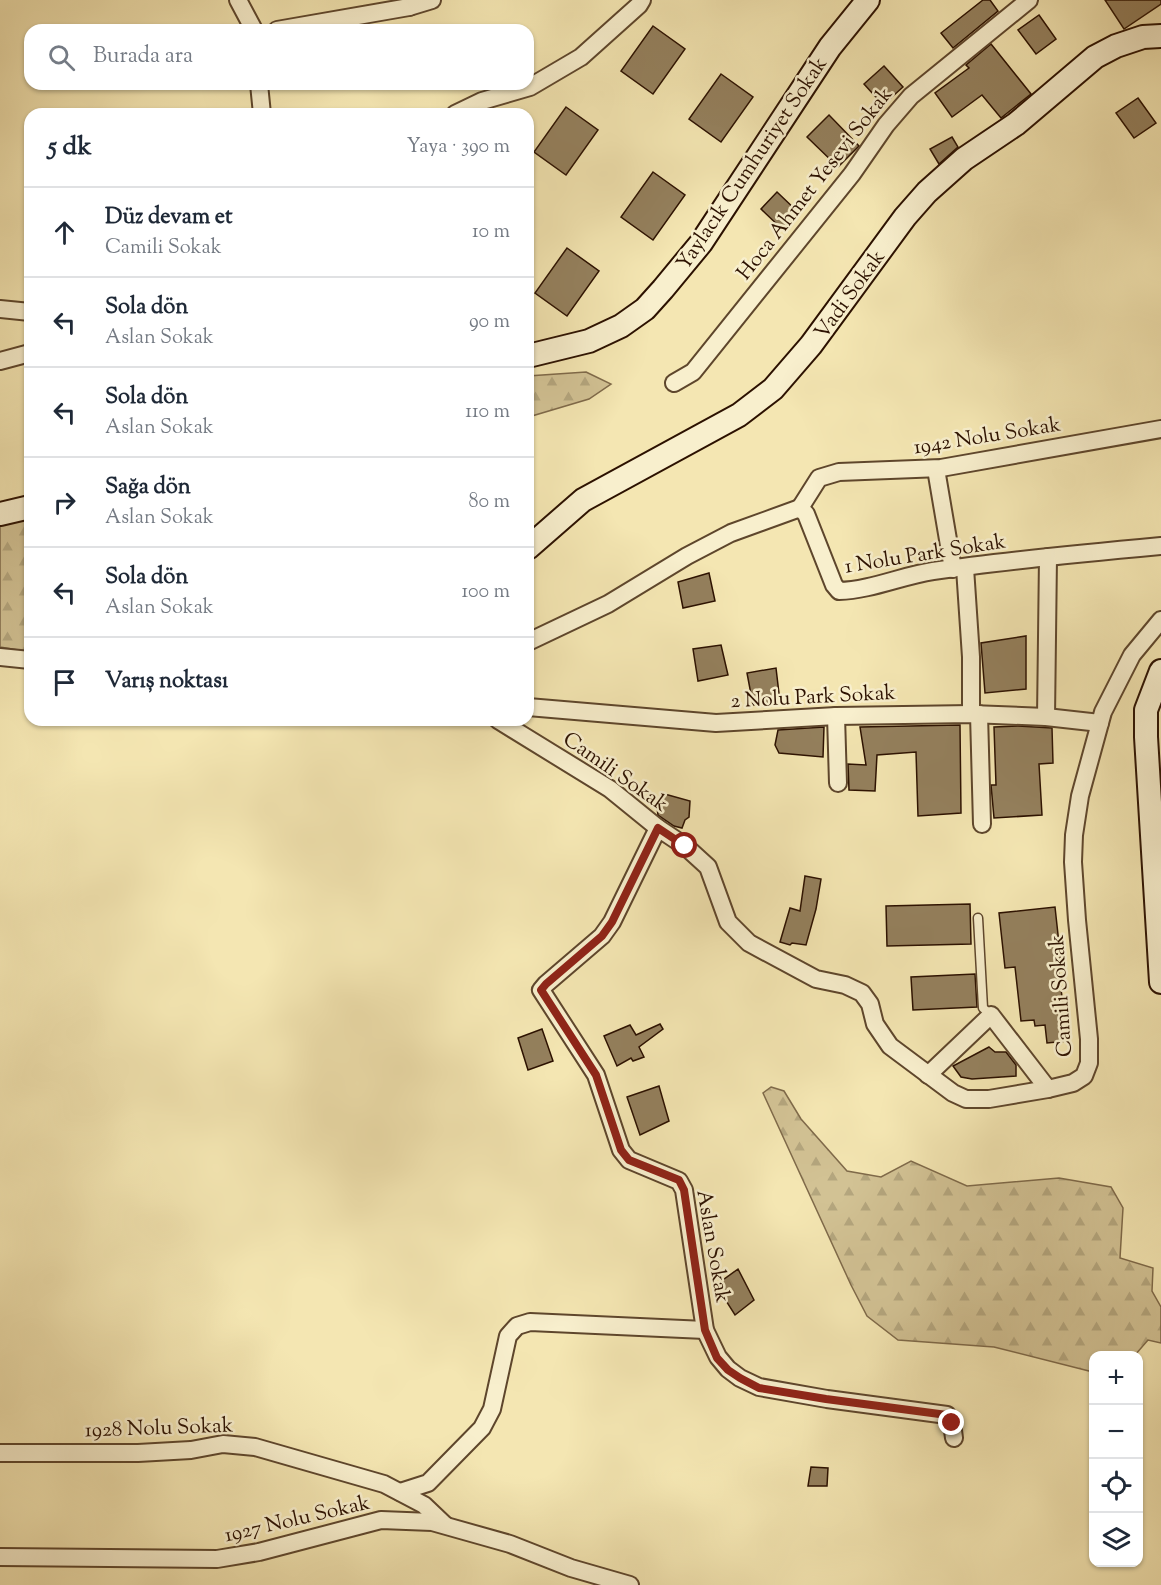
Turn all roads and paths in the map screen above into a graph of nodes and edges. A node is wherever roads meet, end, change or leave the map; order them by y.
1 (238, 0) edge
2 (432, 0) edge
3 (642, 0) edge
4 (868, 0) edge
5 (1029, 0) edge
6 (410, 4) edge
7 (251, 24) edge
8 (308, 24) edge
9 (1161, 36) edge
10 (534, 85) edge
11 (260, 90) edge
12 (520, 90) edge
13 (261, 108) edge
14 (467, 108) edge
15 (0, 309) edge
16 (24, 311) edge
17 (24, 355) edge
18 (534, 355) edge
19 (0, 361) edge
20 (674, 383) dead end
21 (1161, 429) edge
22 (936, 468) junction
23 (24, 508) edge
24 (800, 508) junction
25 (0, 514) edge
26 (534, 543) edge
27 (1161, 546) edge
28 (1048, 557) junction
29 (959, 568) junction
30 (1161, 620) edge
31 (534, 639) edge
32 (0, 657) edge
33 (24, 659) edge
34 (1161, 671) edge
35 (534, 708) edge
36 (975, 714) junction
37 (836, 716) junction
38 (1046, 717) junction
39 (1100, 723) junction
40 (508, 726) edge
41 (838, 783) dead end
42 (982, 824) dead end
43 (658, 828) junction
44 (978, 918) dead end
45 (1161, 982) edge
46 (991, 1015) junction
47 (928, 1075) junction
48 (1048, 1089) junction
49 (705, 1330) junction
50 (954, 1438) dead end
51 (0, 1452) edge
52 (400, 1492) junction
53 (445, 1525) junction
54 (0, 1557) edge
55 (630, 1585) edge

1 - 7 street
2 - 6 street
3 - 10 street
4 - 18 street, Yaylacık Cumhuriyet Sokak
5 - 20 street, Hoca Ahmet Yesevi Sokak
6 - 8 street
9 - 26 street, Vadi Sokak
11 - 13 street
12 - 14 street
15 - 16 street
17 - 19 street
21 - 22 street, 1942 Nolu Sokak
22 - 24 street, 1942 Nolu Sokak
22 - 29 street
23 - 25 street
24 - 29 street, 1 Nolu Park Sokak
24 - 31 street
27 - 28 street, 1 Nolu Park Sokak
28 - 29 street, 1 Nolu Park Sokak
28 - 38 street
29 - 36 street
30 - 39 street, Camili Sokak
32 - 33 street
34 - 45 street
35 - 37 street, 2 Nolu Park Sokak
36 - 37 street, 2 Nolu Park Sokak
36 - 38 street, 2 Nolu Park Sokak
36 - 42 street
37 - 41 street
38 - 39 street, 2 Nolu Park Sokak
39 - 48 street, Camili Sokak
40 - 43 street, Camili Sokak
43 - 47 street, Camili Sokak
43 - 49 street, Aslan Sokak
44 - 46 lane
46 - 47 street
46 - 48 street
47 - 48 street, Camili Sokak
49 - 50 street, Aslan Sokak
49 - 52 street
51 - 52 street, 1928 Nolu Sokak
52 - 53 street, 1928 Nolu Sokak
53 - 54 street, 1927 Nolu Sokak
53 - 55 street, 1927 Nolu Sokak

